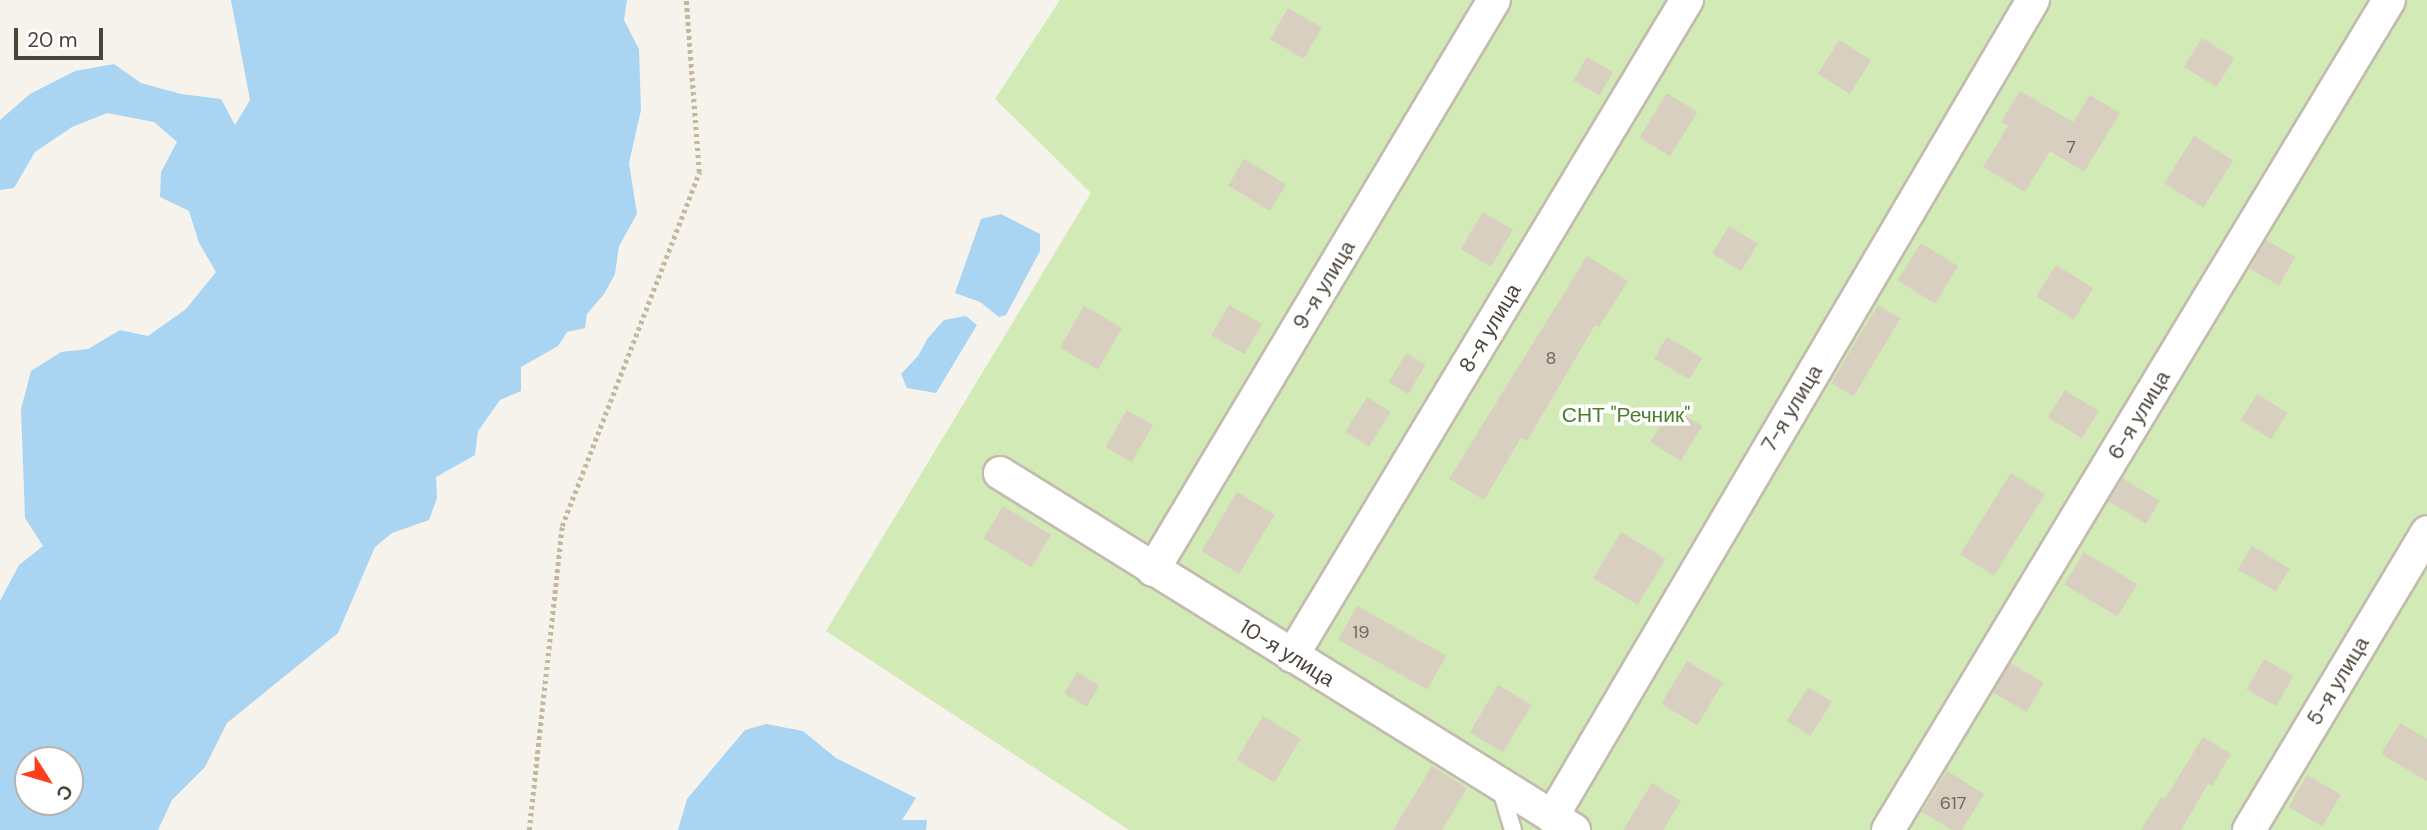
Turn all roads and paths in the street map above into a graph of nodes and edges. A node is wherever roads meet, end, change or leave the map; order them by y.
1 (686, 0) edge
2 (1494, 0) edge
3 (1688, 0) edge
4 (2033, 0) edge
5 (2389, 0) edge
6 (1000, 473) dead end
7 (2427, 532) edge
8 (1153, 570) junction
9 (1292, 656) junction
10 (1499, 784) junction
11 (1563, 823) edge
12 (529, 830) edge
13 (1513, 830) edge
14 (1888, 830) edge
15 (2249, 830) edge

1 - 12 path
2 - 8 street, 9-я улица
3 - 9 street, 8-я улица
4 - 11 street, 7-я улица
5 - 14 street, 6-я улица
6 - 8 street, 10-я улица
7 - 15 street, 5-я улица
8 - 9 street, 10-я улица
9 - 10 street, 10-я улица
10 - 11 street, 10-я улица
10 - 13 lane

